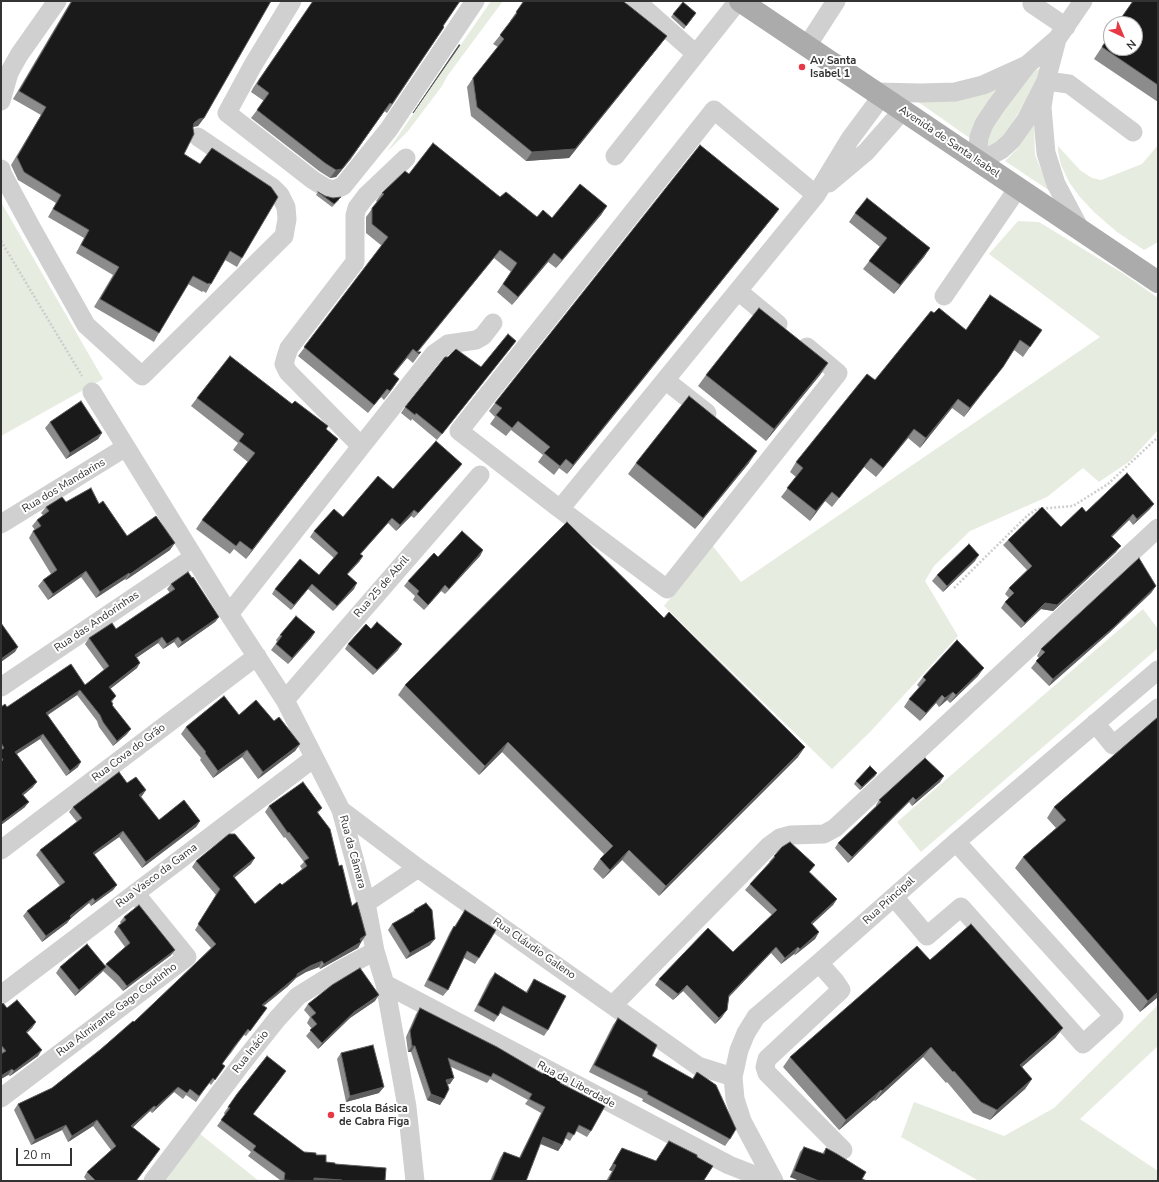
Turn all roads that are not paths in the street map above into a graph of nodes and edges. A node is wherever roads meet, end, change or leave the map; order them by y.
1 (56, 1) edge
2 (292, 1) edge
3 (475, 1) edge
4 (636, 1) edge
5 (739, 1) edge
6 (836, 1) edge
7 (1083, 1) edge
8 (1032, 4) dead end
9 (1062, 33) junction
10 (808, 46) junction
11 (696, 54) junction
12 (1027, 65) junction
13 (1046, 81) junction
14 (878, 94) junction
15 (1, 101) edge
16 (903, 110) junction
17 (1133, 132) dead end
18 (198, 137) dead end
19 (615, 156) dead end
20 (406, 158) dead end
21 (979, 162) junction
22 (1, 169) edge
23 (1018, 188) junction
24 (816, 195) junction
25 (1081, 230) junction
26 (1158, 282) edge
27 (738, 291) junction
28 (944, 296) dead end
29 (493, 323) dead end
30 (665, 380) junction
31 (92, 392) road end
32 (719, 423) edge
33 (361, 446) junction
34 (126, 447) junction
35 (480, 475) dead end
36 (560, 509) junction
37 (1, 524) edge
38 (1158, 528) edge
39 (194, 557) junction
40 (229, 614) junction
41 (257, 656) junction
42 (1158, 670) edge
43 (1, 687) edge
44 (284, 700) junction
45 (1158, 708) edge
46 (1095, 723) junction
47 (314, 758) junction
48 (341, 810) junction
49 (956, 842) junction
50 (1, 850) edge
51 (418, 868) junction
52 (135, 893) junction
53 (894, 897) junction
54 (366, 904) junction
55 (375, 951) junction
56 (819, 963) junction
57 (385, 984) junction
58 (1, 995) edge
59 (613, 1005) junction
60 (733, 1077) junction
61 (1, 1098) edge
62 (843, 1150) dead end
63 (153, 1181) edge
64 (415, 1181) edge
65 (770, 1181) edge
66 (774, 1181) edge

1 - 15 street
2 - 3 street
4 - 11 street
5 - 10 main road, Avenida de Santa Isabel
5 - 11 street
6 - 10 street
7 - 9 street
8 - 9 street
9 - 12 street
9 - 13 street
10 - 14 main road, Avenida de Santa Isabel
11 - 19 street
12 - 14 street
12 - 21 street
13 - 17 street
13 - 21 street
13 - 25 street
14 - 16 main road, Avenida de Santa Isabel
14 - 24 street
16 - 21 main road, Avenida de Santa Isabel
16 - 24 street
18 - 22 street
20 - 33 street
21 - 23 main road, Avenida de Santa Isabel
23 - 25 main road, Avenida de Santa Isabel
23 - 28 street
24 - 27 street
24 - 36 street
25 - 26 main road, Avenida de Santa Isabel
27 - 30 street
27 - 36 street
29 - 33 street
30 - 32 street
30 - 36 street
31 - 34 street, Rua da Câmara
33 - 40 street
34 - 37 street, Rua dos Mandarins
34 - 39 street, Rua da Câmara
35 - 44 street, Rua 25 de Abril
38 - 59 street
39 - 40 street, Rua da Câmara
39 - 43 street, Rua das Andorinhas
40 - 41 street, Rua da Câmara
41 - 44 street, Rua da Câmara
41 - 50 street, Rua Cova do Grão
42 - 46 street, Rua Principal
44 - 47 street, Rua da Câmara
45 - 46 street
46 - 49 street, Rua Principal
47 - 48 street, Rua da Câmara
47 - 52 street, Rua Vasco da Gama
48 - 51 street, Rua Cláudio Galeno
48 - 54 street, Rua da Câmara
49 - 53 street, Rua Principal
49 - 53 street
51 - 54 street
51 - 59 street, Rua Cláudio Galeno
52 - 58 street, Rua Vasco da Gama
52 - 61 street, Rua Almirante Gago Coutinho
53 - 56 street, Rua Principal
54 - 55 street, Rua da Câmara
55 - 57 street, Rua da Câmara
55 - 63 street, Rua Inácio
56 - 60 street, Rua Principal
56 - 62 street
57 - 64 street, Rua da Câmara
57 - 65 street, Rua da Liberdade
59 - 60 street, Rua Cláudio Galeno
60 - 66 street, Rua Principal

